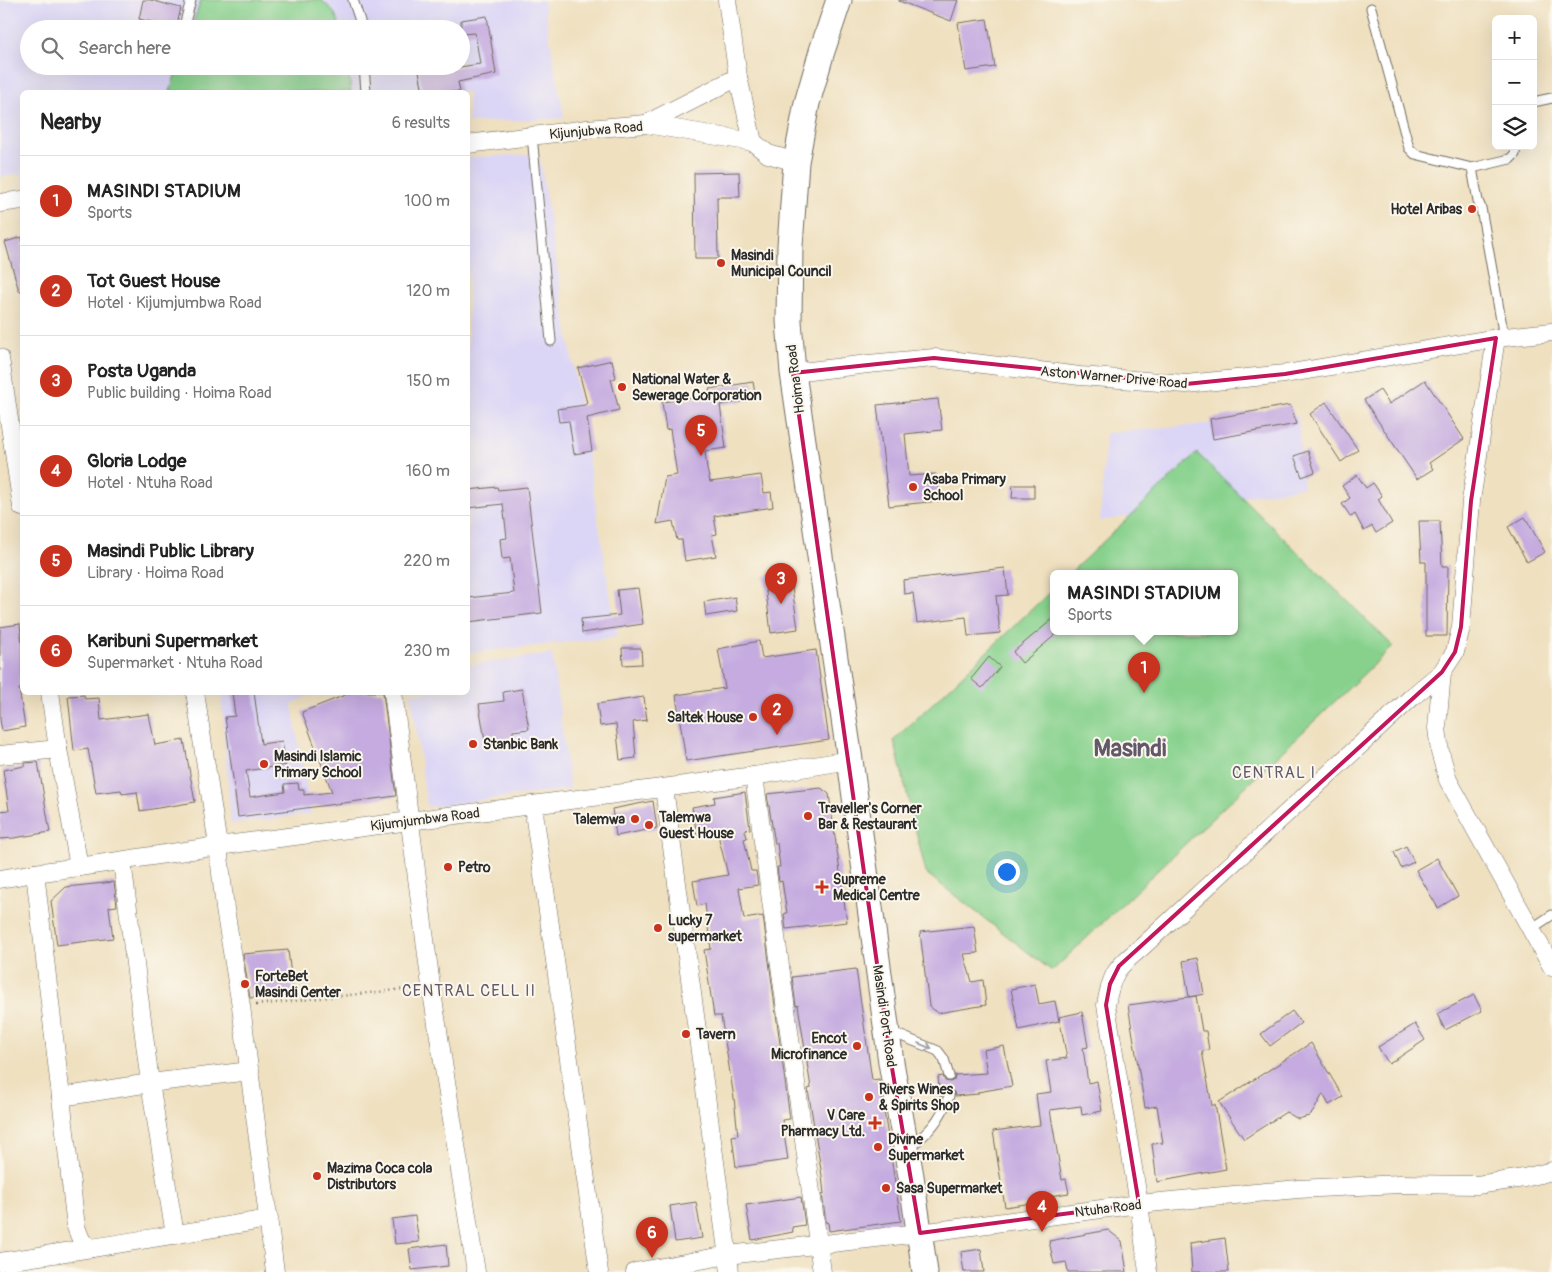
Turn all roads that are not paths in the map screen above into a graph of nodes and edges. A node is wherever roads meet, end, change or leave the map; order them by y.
1 (190, 0) edge
2 (353, 0) edge
3 (727, 0) edge
4 (839, 0) edge
5 (1371, 8) dead end
6 (185, 20) edge
7 (360, 20) edge
8 (365, 75) edge
9 (738, 77) junction
10 (366, 90) edge
11 (1552, 98) edge
12 (1537, 101) edge
13 (646, 124) junction
14 (532, 136) junction
15 (753, 142) junction
16 (470, 144) edge
17 (1516, 150) edge
18 (796, 162) junction
19 (1472, 168) junction
20 (20, 200) edge
21 (0, 203) edge
22 (1552, 332) edge
23 (1500, 337) junction
24 (550, 341) dead end
25 (0, 358) edge
26 (793, 373) junction
27 (20, 493) edge
28 (1442, 672) junction
29 (50, 695) edge
30 (195, 695) edge
31 (393, 695) edge
32 (58, 749) junction
33 (0, 755) edge
34 (850, 760) junction
35 (754, 776) junction
36 (664, 788) junction
37 (533, 805) junction
38 (410, 821) junction
39 (218, 846) junction
40 (122, 861) junction
41 (79, 867) junction
42 (35, 872) junction
43 (0, 879) edge
44 (1552, 915) edge
45 (1531, 929) junction
46 (1552, 967) edge
47 (887, 1030) junction
48 (250, 1071) junction
49 (948, 1076) dead end
50 (150, 1083) junction
51 (949, 1096) dead end
52 (61, 1097) junction
53 (906, 1150) junction
54 (1552, 1171) edge
55 (1139, 1204) junction
56 (268, 1219) junction
57 (920, 1233) junction
58 (175, 1235) junction
59 (818, 1244) junction
60 (92, 1248) junction
61 (0, 1262) edge
62 (729, 1264) edge
63 (275, 1272) edge
64 (476, 1272) edge
65 (599, 1272) edge
66 (635, 1272) edge
67 (822, 1272) edge
68 (925, 1272) edge
69 (1148, 1272) edge

1 - 6 lane
2 - 7 lane
3 - 9 street
4 - 18 main road, Hoima Road
5 - 19 lane
8 - 10 lane
9 - 13 street
9 - 15 street
11 - 12 lane
13 - 14 street, Kijunjubwa Road
13 - 15 street, Kijunjubwa Road
14 - 16 street, Kijunjubwa Road
14 - 24 lane
15 - 18 street
17 - 19 lane
18 - 26 main road, Hoima Road
19 - 23 lane
20 - 21 street
22 - 23 street, Aston Warner Drive Road
23 - 26 street, Aston Warner Drive Road
23 - 28 street
25 - 27 street
26 - 34 main road, Hoima Road
28 - 45 street
28 - 55 street
29 - 32 street
30 - 39 street
31 - 38 street
32 - 33 street
32 - 41 street
34 - 35 street, Kijumjumbwa Road
34 - 47 main road, Masindi Port Road
35 - 36 street, Kijumjumbwa Road
35 - 59 street
36 - 37 street, Kijumjumbwa Road
36 - 62 street
37 - 38 street, Kijumjumbwa Road
37 - 65 street
38 - 39 street, Kijumjumbwa Road
38 - 64 street
39 - 40 street, Kijumjumbwa Road
39 - 48 street
40 - 41 street, Kijumjumbwa Road
40 - 50 street
41 - 42 street, Kijumjumbwa Road
42 - 43 street, Kijumjumbwa Road
42 - 52 street
44 - 45 lane
45 - 46 street
47 -> 49 lane
47 - 53 main road, Masindi Port Road
48 - 50 street
48 - 56 street
50 - 52 street
50 - 58 street
51 - 53 lane
52 - 60 street
53 - 57 main road, Masindi Port Road
54 - 55 street, Ntuha Road
55 - 57 street, Ntuha Road
55 - 69 street
56 - 58 street
56 - 63 street
57 - 59 street, Ntuha Road
57 - 68 main road, Masindi Port Road
58 - 60 street
59 - 62 street, Ntuha Road
59 - 67 street
60 - 61 street
62 - 66 street, Ntuha Road

